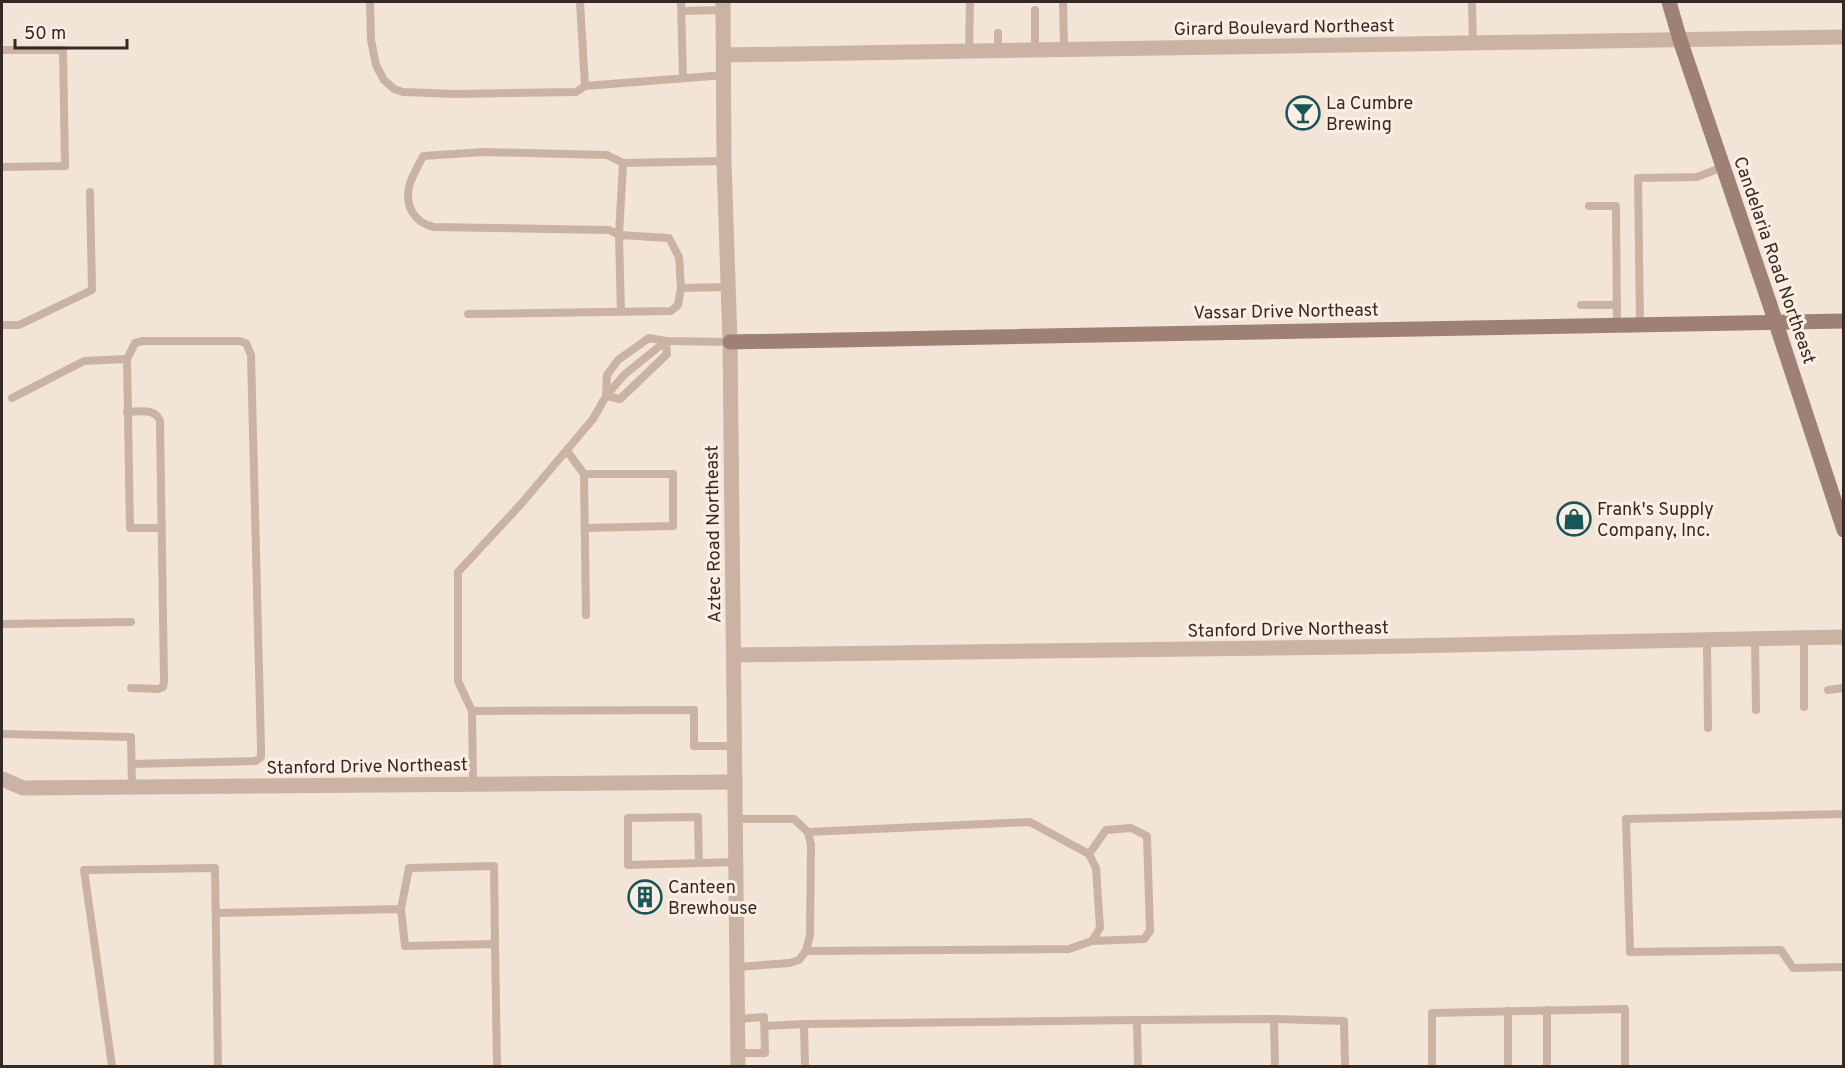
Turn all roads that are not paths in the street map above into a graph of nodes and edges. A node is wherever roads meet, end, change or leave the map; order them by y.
1 (370, 2) edge
2 (580, 2) edge
3 (969, 2) edge
4 (1063, 2) edge
5 (1472, 2) edge
6 (1669, 2) edge
7 (682, 6) edge
8 (724, 6) edge
9 (1035, 10) dead end
10 (998, 33) dead end
11 (1844, 37) edge
12 (1680, 40) junction
13 (1473, 43) junction
14 (2, 50) edge
15 (1035, 50) junction
16 (1064, 50) junction
17 (969, 51) junction
18 (998, 51) junction
19 (724, 55) junction
20 (725, 75) junction
21 (683, 77) junction
22 (585, 86) junction
23 (724, 161) junction
24 (623, 163) junction
25 (2, 167) edge
26 (1723, 167) junction
27 (90, 192) dead end
28 (1588, 206) dead end
29 (619, 235) junction
30 (728, 287) junction
31 (681, 288) junction
32 (1581, 305) dead end
33 (1617, 305) junction
34 (621, 312) junction
35 (468, 314) dead end
36 (1844, 321) edge
37 (1776, 323) junction
38 (1617, 324) junction
39 (1640, 324) junction
40 (2, 325) edge
41 (666, 341) junction
42 (730, 342) junction
43 (127, 359) junction
44 (606, 396) junction
45 (12, 398) dead end
46 (128, 412) junction
47 (567, 451) junction
48 (584, 474) junction
49 (1839, 505) edge
50 (162, 528) junction
51 (585, 528) junction
52 (1844, 530) edge
53 (586, 615) dead end
54 (131, 622) dead end
55 (2, 624) edge
56 (1804, 638) junction
57 (1844, 638) edge
58 (1755, 639) junction
59 (1707, 640) junction
60 (734, 655) junction
61 (131, 688) dead end
62 (1844, 688) edge
63 (1828, 690) dead end
64 (1804, 707) dead end
65 (1756, 710) dead end
66 (472, 711) junction
67 (1708, 728) dead end
68 (2, 734) edge
69 (735, 746) junction
70 (132, 764) junction
71 (2, 779) edge
72 (735, 782) junction
73 (472, 784) junction
74 (132, 787) junction
75 (1844, 814) edge
76 (735, 819) junction
77 (808, 832) junction
78 (1089, 854) junction
79 (736, 862) junction
80 (699, 863) junction
81 (401, 909) junction
82 (216, 913) junction
83 (1092, 941) junction
84 (495, 944) junction
85 (806, 951) junction
86 (737, 967) junction
87 (1844, 967) edge
88 (1508, 1011) junction
89 (1547, 1011) junction
90 (738, 1019) junction
91 (1274, 1019) junction
92 (1137, 1020) junction
93 (804, 1024) junction
94 (765, 1026) junction
95 (738, 1060) edge
96 (112, 1066) edge
97 (218, 1066) edge
98 (496, 1066) edge
99 (805, 1066) edge
100 (1138, 1066) edge
101 (1275, 1066) edge
102 (1345, 1066) edge
103 (1432, 1066) edge
104 (1508, 1066) edge
105 (1547, 1066) edge
106 (1625, 1066) edge

1 - 22 lane
2 - 22 lane
3 - 17 lane
4 - 16 lane
5 - 13 lane
6 - 12 street, Candelaria Road Northeast
7 - 8 lane
7 - 21 lane
8 - 19 street, Aztec Road Northeast
9 - 15 lane
10 - 18 lane
11 - 12 street, Girard Boulevard Northeast
12 - 13 street, Girard Boulevard Northeast
12 - 26 street, Candelaria Road Northeast
13 - 16 street, Girard Boulevard Northeast
14 - 25 lane
15 - 16 street, Girard Boulevard Northeast
15 - 18 street, Girard Boulevard Northeast
17 - 18 street, Girard Boulevard Northeast
17 - 19 street, Girard Boulevard Northeast
19 - 20 street, Aztec Road Northeast
20 - 21 lane
20 - 23 street, Aztec Road Northeast
21 - 22 lane
23 - 24 lane
23 - 30 street, Aztec Road Northeast
24 - 29 lane
24 - 29 lane
26 - 37 street, Candelaria Road Northeast
26 - 39 lane
27 - 40 lane
28 - 33 lane
29 - 31 lane
29 - 34 lane
30 - 31 lane
30 - 42 street, Aztec Road Northeast
31 - 34 lane
32 - 33 lane
33 - 38 lane
34 - 35 lane
36 - 37 street, Vassar Drive Northeast
37 - 39 street, Vassar Drive Northeast
37 - 49 street, Candelaria Road Northeast
38 - 39 street, Vassar Drive Northeast
38 - 42 street, Vassar Drive Northeast
41 - 42 lane
41 - 44 lane
41 - 44 lane
41 - 44 lane
42 - 60 street, Aztec Road Northeast
43 - 45 lane
43 - 46 lane
43 - 70 lane
44 - 47 lane
46 - 50 lane
46 - 50 lane
47 - 48 lane
47 - 66 lane
48 - 51 lane
48 - 51 lane
49 - 52 street, Candelaria Road Northeast
50 - 61 lane
51 - 53 lane
54 - 55 lane
56 - 57 street, Stanford Drive Northeast
56 - 58 street, Stanford Drive Northeast
56 - 64 lane
58 - 59 street, Stanford Drive Northeast
58 - 65 lane
59 - 60 street, Stanford Drive Northeast
59 - 67 lane
60 - 69 street, Aztec Road Northeast
62 - 63 lane
66 - 69 lane
66 - 73 lane
68 - 70 lane
69 - 72 street, Aztec Road Northeast
70 - 74 lane
71 - 74 street, Stanford Drive Northeast
72 - 73 street, Stanford Drive Northeast
72 - 76 street, Aztec Road Northeast
73 - 74 street, Stanford Drive Northeast
75 - 87 lane
76 - 77 lane
76 - 79 street, Aztec Road Northeast
77 - 78 lane
77 - 85 lane
78 - 83 lane
78 - 83 lane
79 - 80 lane
79 - 86 street, Aztec Road Northeast
80 - 80 lane
81 - 82 lane
81 - 84 lane
81 - 84 lane
82 - 96 lane
82 - 97 lane
83 - 85 lane
84 - 98 lane
85 - 86 lane
86 - 90 street, Aztec Road Northeast
88 - 89 lane
88 - 103 lane
88 - 104 lane
89 - 105 lane
89 - 106 lane
90 - 94 lane
90 - 95 street, Aztec Road Northeast
91 - 92 lane
91 - 101 lane
91 - 102 lane
92 - 93 lane
92 - 100 lane
93 - 94 lane
93 - 99 lane
94 - 95 lane

